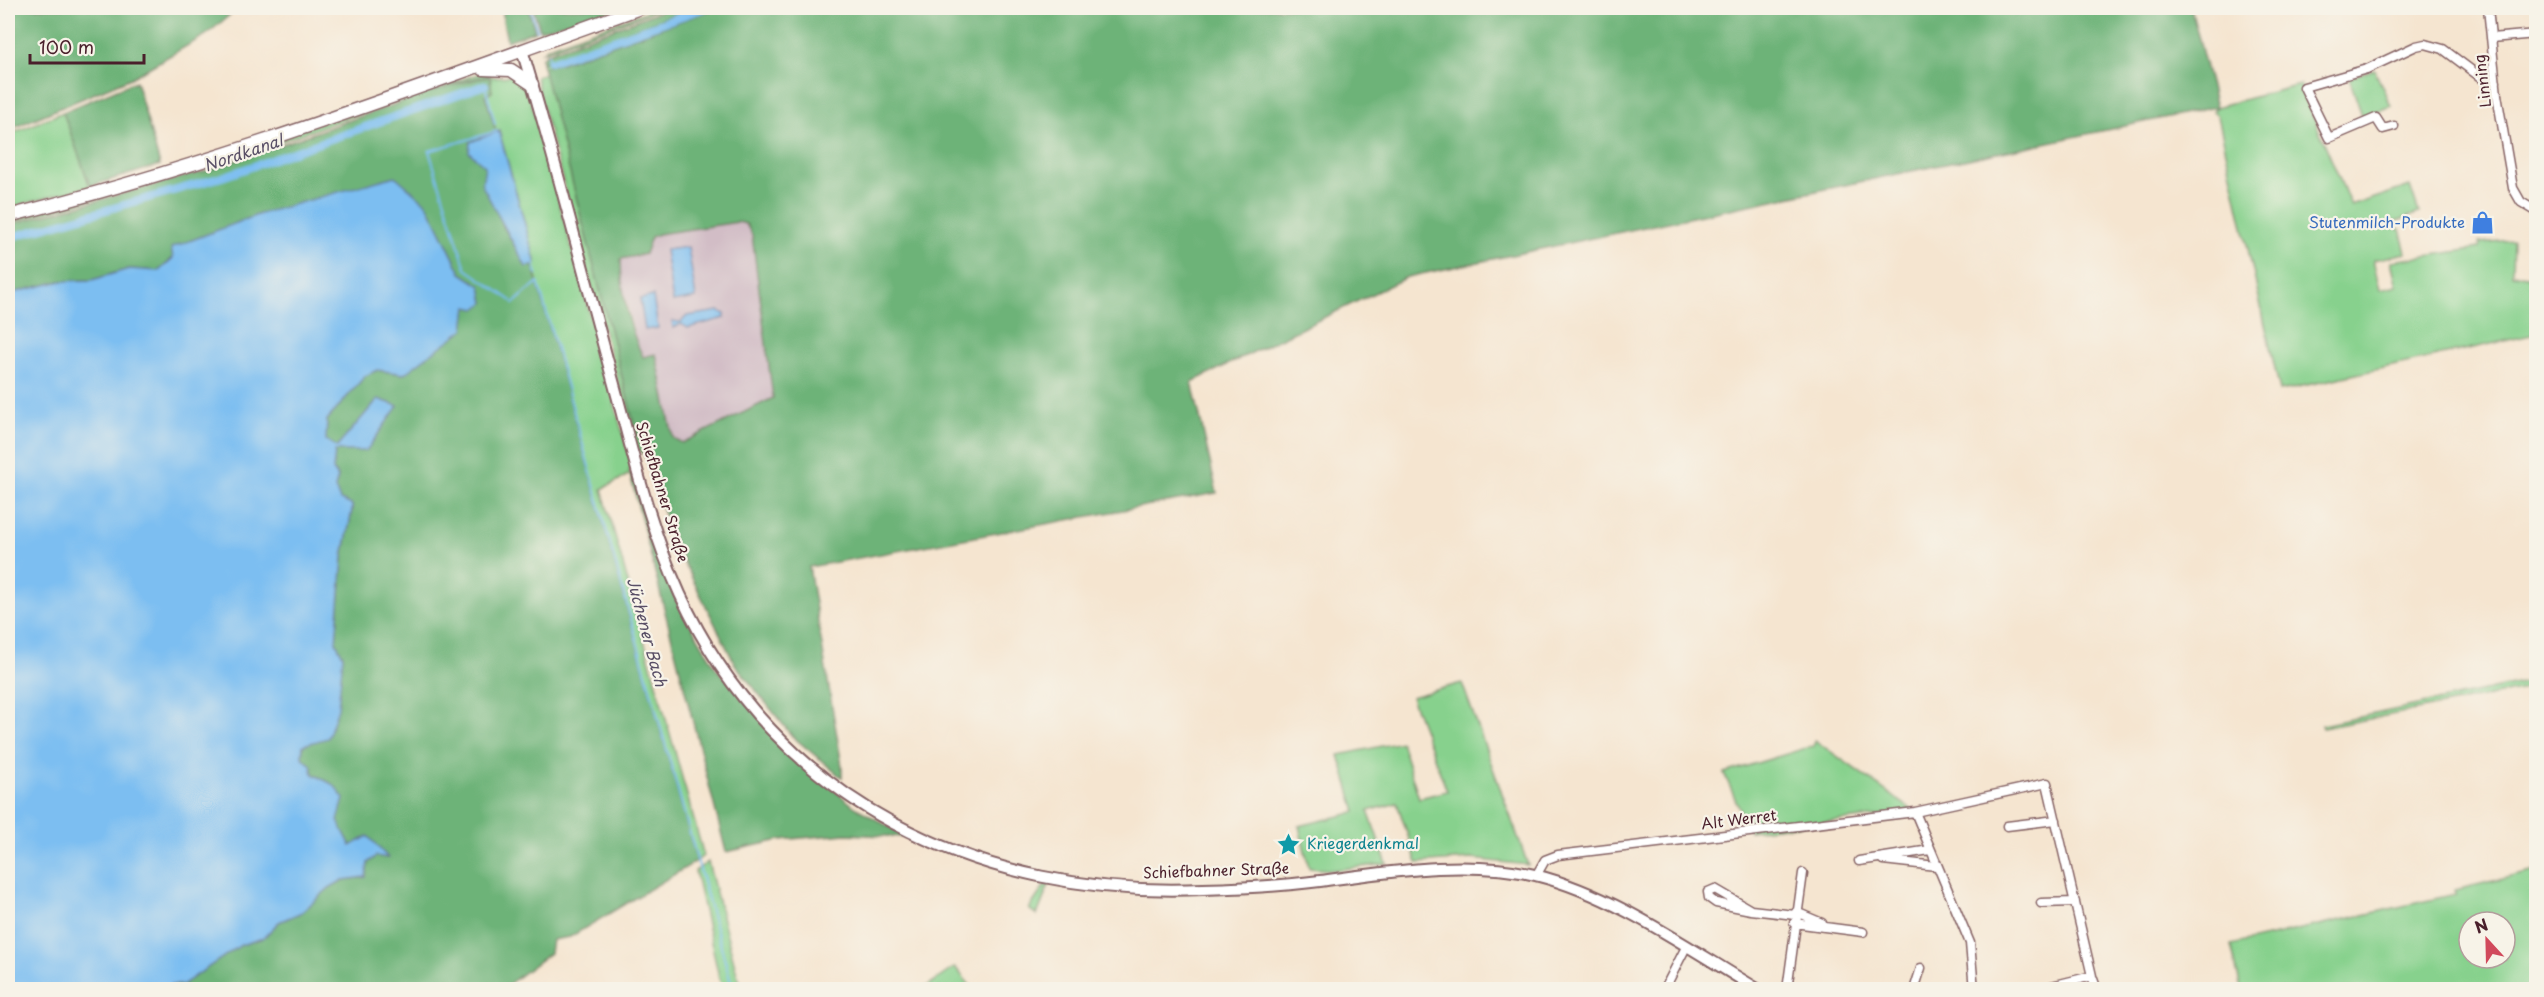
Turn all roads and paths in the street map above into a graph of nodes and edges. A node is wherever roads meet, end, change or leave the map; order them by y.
1 (640, 8) edge
2 (2488, 8) edge
3 (2536, 34) edge
4 (2491, 38) junction
5 (522, 50) junction
6 (464, 71) junction
7 (2496, 82) junction
8 (532, 84) junction
9 (2394, 126) dead end
10 (2536, 211) edge
11 (8, 216) edge
12 (1915, 812) junction
13 (2056, 820) junction
14 (2007, 826) dead end
15 (1930, 850) junction
16 (1872, 859) junction
17 (1858, 861) dead end
18 (1936, 866) junction
19 (1803, 873) dead end
20 (1536, 876) junction
21 (2075, 902) junction
22 (2041, 903) dead end
23 (1750, 910) dead end
24 (1795, 917) junction
25 (1863, 932) dead end
26 (1686, 947) junction
27 (1921, 968) dead end
28 (2092, 976) junction
29 (2040, 989) edge
30 (1664, 990) edge
31 (1759, 990) edge
32 (1787, 990) edge
33 (1914, 990) edge
34 (1974, 990) edge
35 (2097, 990) edge

1 - 5 main road
2 - 4 street, Linning
3 - 4 street
4 - 7 street, Linning
5 - 6 main road
5 - 8 street, Schiefbahner Straße
6 - 8 main road
6 - 11 main road
7 - 9 street
7 - 10 street, Linning
8 - 20 street, Schiefbahner Straße
12 - 13 street, Alt Werret
12 - 15 street
12 - 20 street, Alt Werret
13 - 14 street
13 - 21 street
15 - 16 street
15 - 18 street
16 - 17 street
16 - 18 street
18 - 34 street
19 - 24 street
20 - 26 street, Schiefbahner Straße
21 - 22 street
21 - 28 street
23 - 24 street
24 - 25 street
24 - 32 street
26 - 30 street
26 - 31 street, Schiefbahner Straße
27 - 33 street
28 - 29 street
28 - 35 street

